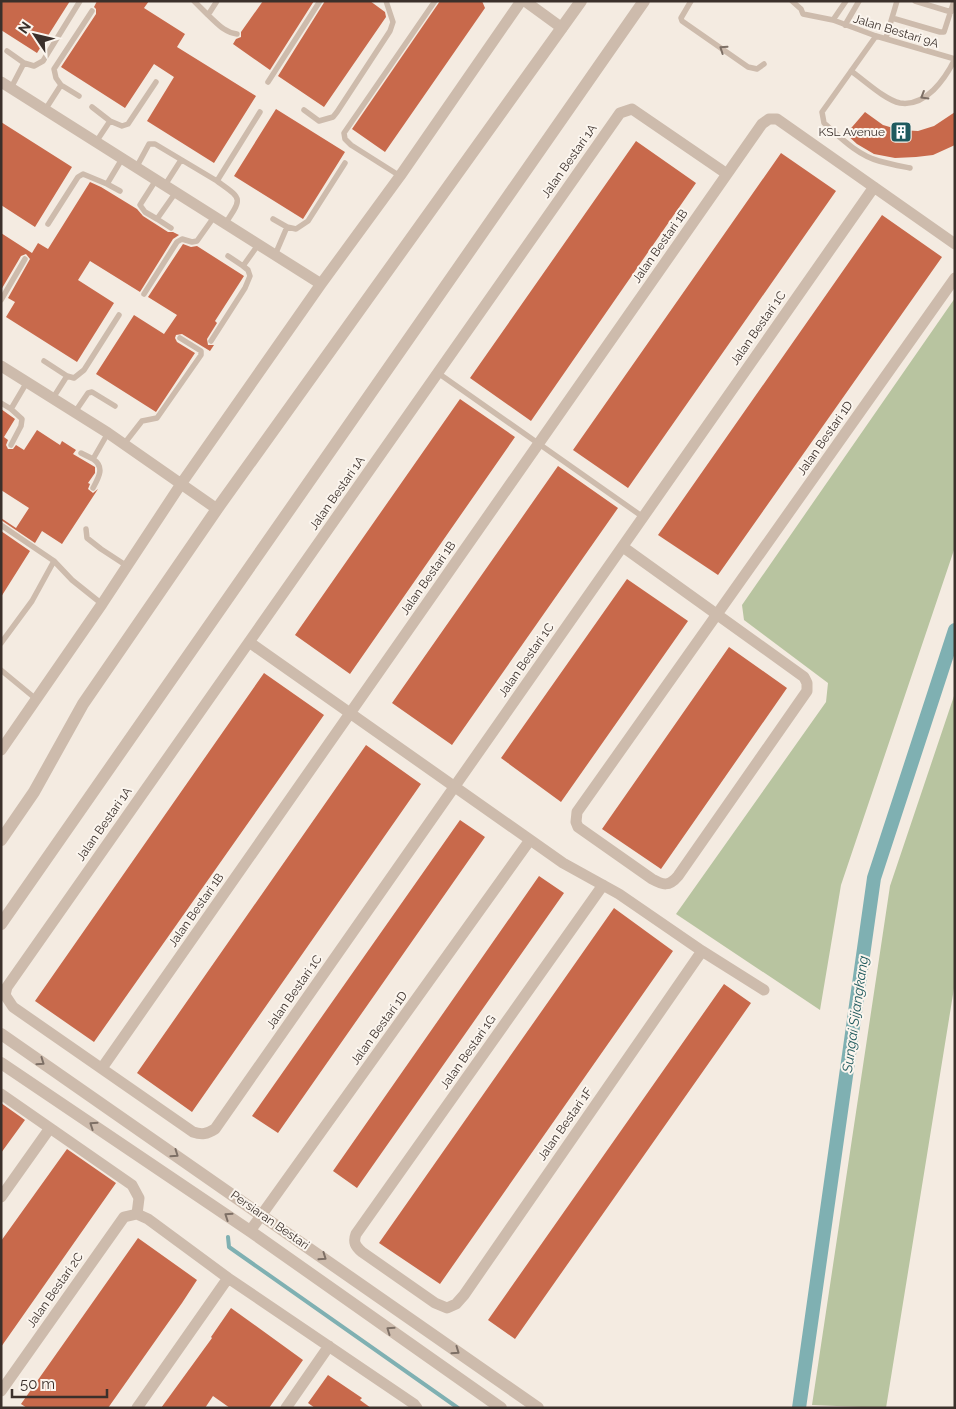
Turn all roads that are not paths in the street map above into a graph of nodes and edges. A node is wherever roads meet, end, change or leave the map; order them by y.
1 (80, 1) edge
2 (194, 1) edge
3 (217, 1) edge
4 (320, 1) edge
5 (386, 1) edge
6 (436, 1) edge
7 (521, 1) edge
8 (525, 1) edge
9 (582, 1) edge
10 (644, 1) edge
11 (691, 1) edge
12 (792, 1) edge
13 (846, 1) edge
14 (859, 1) edge
15 (897, 1) edge
16 (915, 1) edge
17 (954, 1) edge
18 (92, 11) dead end
19 (951, 12) junction
20 (208, 16) junction
21 (892, 18) junction
22 (833, 20) junction
23 (846, 26) junction
24 (562, 28) junction
25 (236, 34) dead end
26 (876, 36) junction
27 (886, 38) junction
28 (7, 51) dead end
29 (955, 59) edge
30 (24, 63) junction
31 (764, 64) dead end
32 (851, 71) junction
33 (156, 82) dead end
34 (268, 82) dead end
35 (6, 85) edge
36 (61, 85) junction
37 (79, 96) dead end
38 (92, 107) dead end
39 (45, 110) junction
40 (304, 110) dead end
41 (260, 112) dead end
42 (110, 121) junction
43 (96, 142) junction
44 (122, 159) junction
45 (181, 160) junction
46 (345, 163) dead end
47 (136, 168) junction
48 (910, 168) dead end
49 (727, 174) junction
50 (400, 176) junction
51 (217, 181) junction
52 (160, 183) junction
53 (107, 184) junction
54 (874, 187) junction
55 (120, 191) dead end
56 (176, 192) junction
57 (214, 216) junction
58 (157, 219) junction
59 (273, 219) dead end
60 (48, 224) dead end
61 (225, 224) junction
62 (287, 227) junction
63 (171, 228) dead end
64 (955, 244) edge
65 (258, 245) junction
66 (275, 255) junction
67 (228, 256) dead end
68 (25, 259) dead end
69 (243, 266) junction
70 (955, 278) edge
71 (321, 284) junction
72 (144, 294) dead end
73 (1, 300) edge
74 (119, 315) dead end
75 (180, 338) dead end
76 (211, 341) dead end
77 (44, 361) dead end
78 (1, 366) edge
79 (438, 373) junction
80 (67, 376) junction
81 (27, 382) junction
82 (53, 398) junction
83 (1, 404) edge
84 (115, 406) dead end
85 (11, 409) junction
86 (76, 412) junction
87 (108, 433) junction
88 (11, 444) dead end
89 (124, 444) junction
90 (539, 444) junction
91 (82, 454) dead end
92 (93, 459) junction
93 (181, 484) junction
94 (93, 488) dead end
95 (217, 509) junction
96 (643, 517) junction
97 (1, 525) edge
98 (86, 530) dead end
99 (623, 547) junction
100 (54, 561) junction
101 (127, 566) junction
102 (102, 604) junction
103 (718, 614) junction
104 (249, 642) junction
105 (1, 643) edge
106 (1, 670) edge
107 (37, 700) junction
108 (350, 712) junction
109 (1, 750) edge
110 (454, 787) junction
111 (1, 840) edge
112 (530, 840) junction
113 (603, 885) junction
114 (1, 924) edge
115 (702, 951) junction
116 (764, 990) dead end
117 (1, 1034) edge
118 (1, 1063) edge
119 (102, 1068) junction
120 (1, 1094) edge
121 (50, 1128) junction
122 (1, 1197) edge
123 (137, 1214) junction
124 (262, 1214) junction
125 (250, 1231) junction
126 (228, 1278) junction
127 (446, 1308) joint
128 (329, 1346) junction
129 (1, 1391) edge
130 (415, 1406) edge
131 (137, 1408) edge
132 (286, 1408) edge
133 (501, 1408) edge
134 (538, 1408) edge

1 - 30 lane
2 - 20 lane
3 - 20 lane
4 - 34 lane
5 - 40 lane
6 - 50 lane
7 - 50 street
8 - 24 street
9 - 24 street
10 - 114 street
31 -> 11 lane
12 - 22 lane, Jalan Bestari 9A
13 - 22 lane
14 - 23 lane
15 - 21 lane
16 - 19 lane
17 - 19 lane
18 - 36 lane
19 - 21 lane
20 - 25 lane
21 - 27 lane
22 - 23 lane, Jalan Bestari 9A
23 - 26 lane, Jalan Bestari 9A
24 - 95 street
26 - 27 lane, Jalan Bestari 9A
26 - 32 lane
27 - 29 lane, Jalan Bestari 9A
28 - 30 lane
29 -> 32 lane
30 - 35 lane
32 - 48 lane
33 - 42 lane
35 - 39 street
36 - 37 lane
36 - 39 lane
38 - 42 lane
39 - 43 street
41 - 51 lane
42 - 43 lane
43 - 44 street
44 - 47 street
44 - 53 lane
45 - 47 lane
45 - 51 lane
45 - 52 lane
46 - 62 lane
47 - 52 street
49 - 54 street, Jalan Bestari 1B
49 - 79 street, Jalan Bestari 1A
49 - 90 street, Jalan Bestari 1B
50 - 71 street
51 - 61 lane
52 - 56 street
52 - 58 lane
53 - 55 lane
53 - 60 lane
54 - 64 street
54 - 96 street, Jalan Bestari 1C
56 - 57 street
56 - 58 lane
57 - 61 street
57 - 72 lane
58 - 63 lane
59 - 62 lane
61 - 65 street
62 - 66 lane
65 - 66 street
65 - 69 lane
66 - 71 street
67 - 69 lane
68 - 73 lane
69 - 76 lane
70 - 103 street, Jalan Bestari 1D
71 - 93 street
74 - 80 lane
75 - 89 lane
77 - 80 lane
78 - 81 street
79 - 90 lane
79 - 104 street, Jalan Bestari 1A
80 - 82 lane
81 - 82 street
81 - 85 lane
82 - 86 street
83 - 85 lane
84 - 86 lane
85 - 88 lane
86 - 87 street
87 - 89 street
87 - 92 lane
89 - 93 street
90 - 96 lane
90 - 108 street, Jalan Bestari 1B
91 - 92 lane
92 - 94 lane
93 - 95 street
93 - 101 street
95 - 111 street
96 - 99 street, Jalan Bestari 1C
97 - 100 lane
98 - 101 lane
99 - 103 street
99 - 110 street, Jalan Bestari 1C
100 - 102 lane
100 - 105 lane
101 - 102 street
102 - 107 street
103 - 103 street, Jalan Bestari 1D
104 - 108 street
104 - 119 street, Jalan Bestari 1A
106 - 107 lane
107 - 109 street
108 - 110 street
108 - 119 street, Jalan Bestari 1B
110 - 112 street
110 - 119 street, Jalan Bestari 1C
112 - 113 street
112 - 124 street, Jalan Bestari 1D
113 - 115 street
113 - 127 street, Jalan Bestari 1G
115 - 116 street
115 - 127 street, Jalan Bestari 1F
117 -> 124 street, Persiaran Bestari
125 -> 118 street, Persiaran Bestari
120 - 121 street
121 - 122 street
121 - 123 street
123 - 126 street
123 - 129 street, Jalan Bestari 2C
124 - 125 street, Jalan Bestari 1D
124 -> 134 street, Persiaran Bestari
133 -> 125 street, Persiaran Bestari
126 - 128 street
126 - 131 street
128 - 130 street
128 - 132 street

